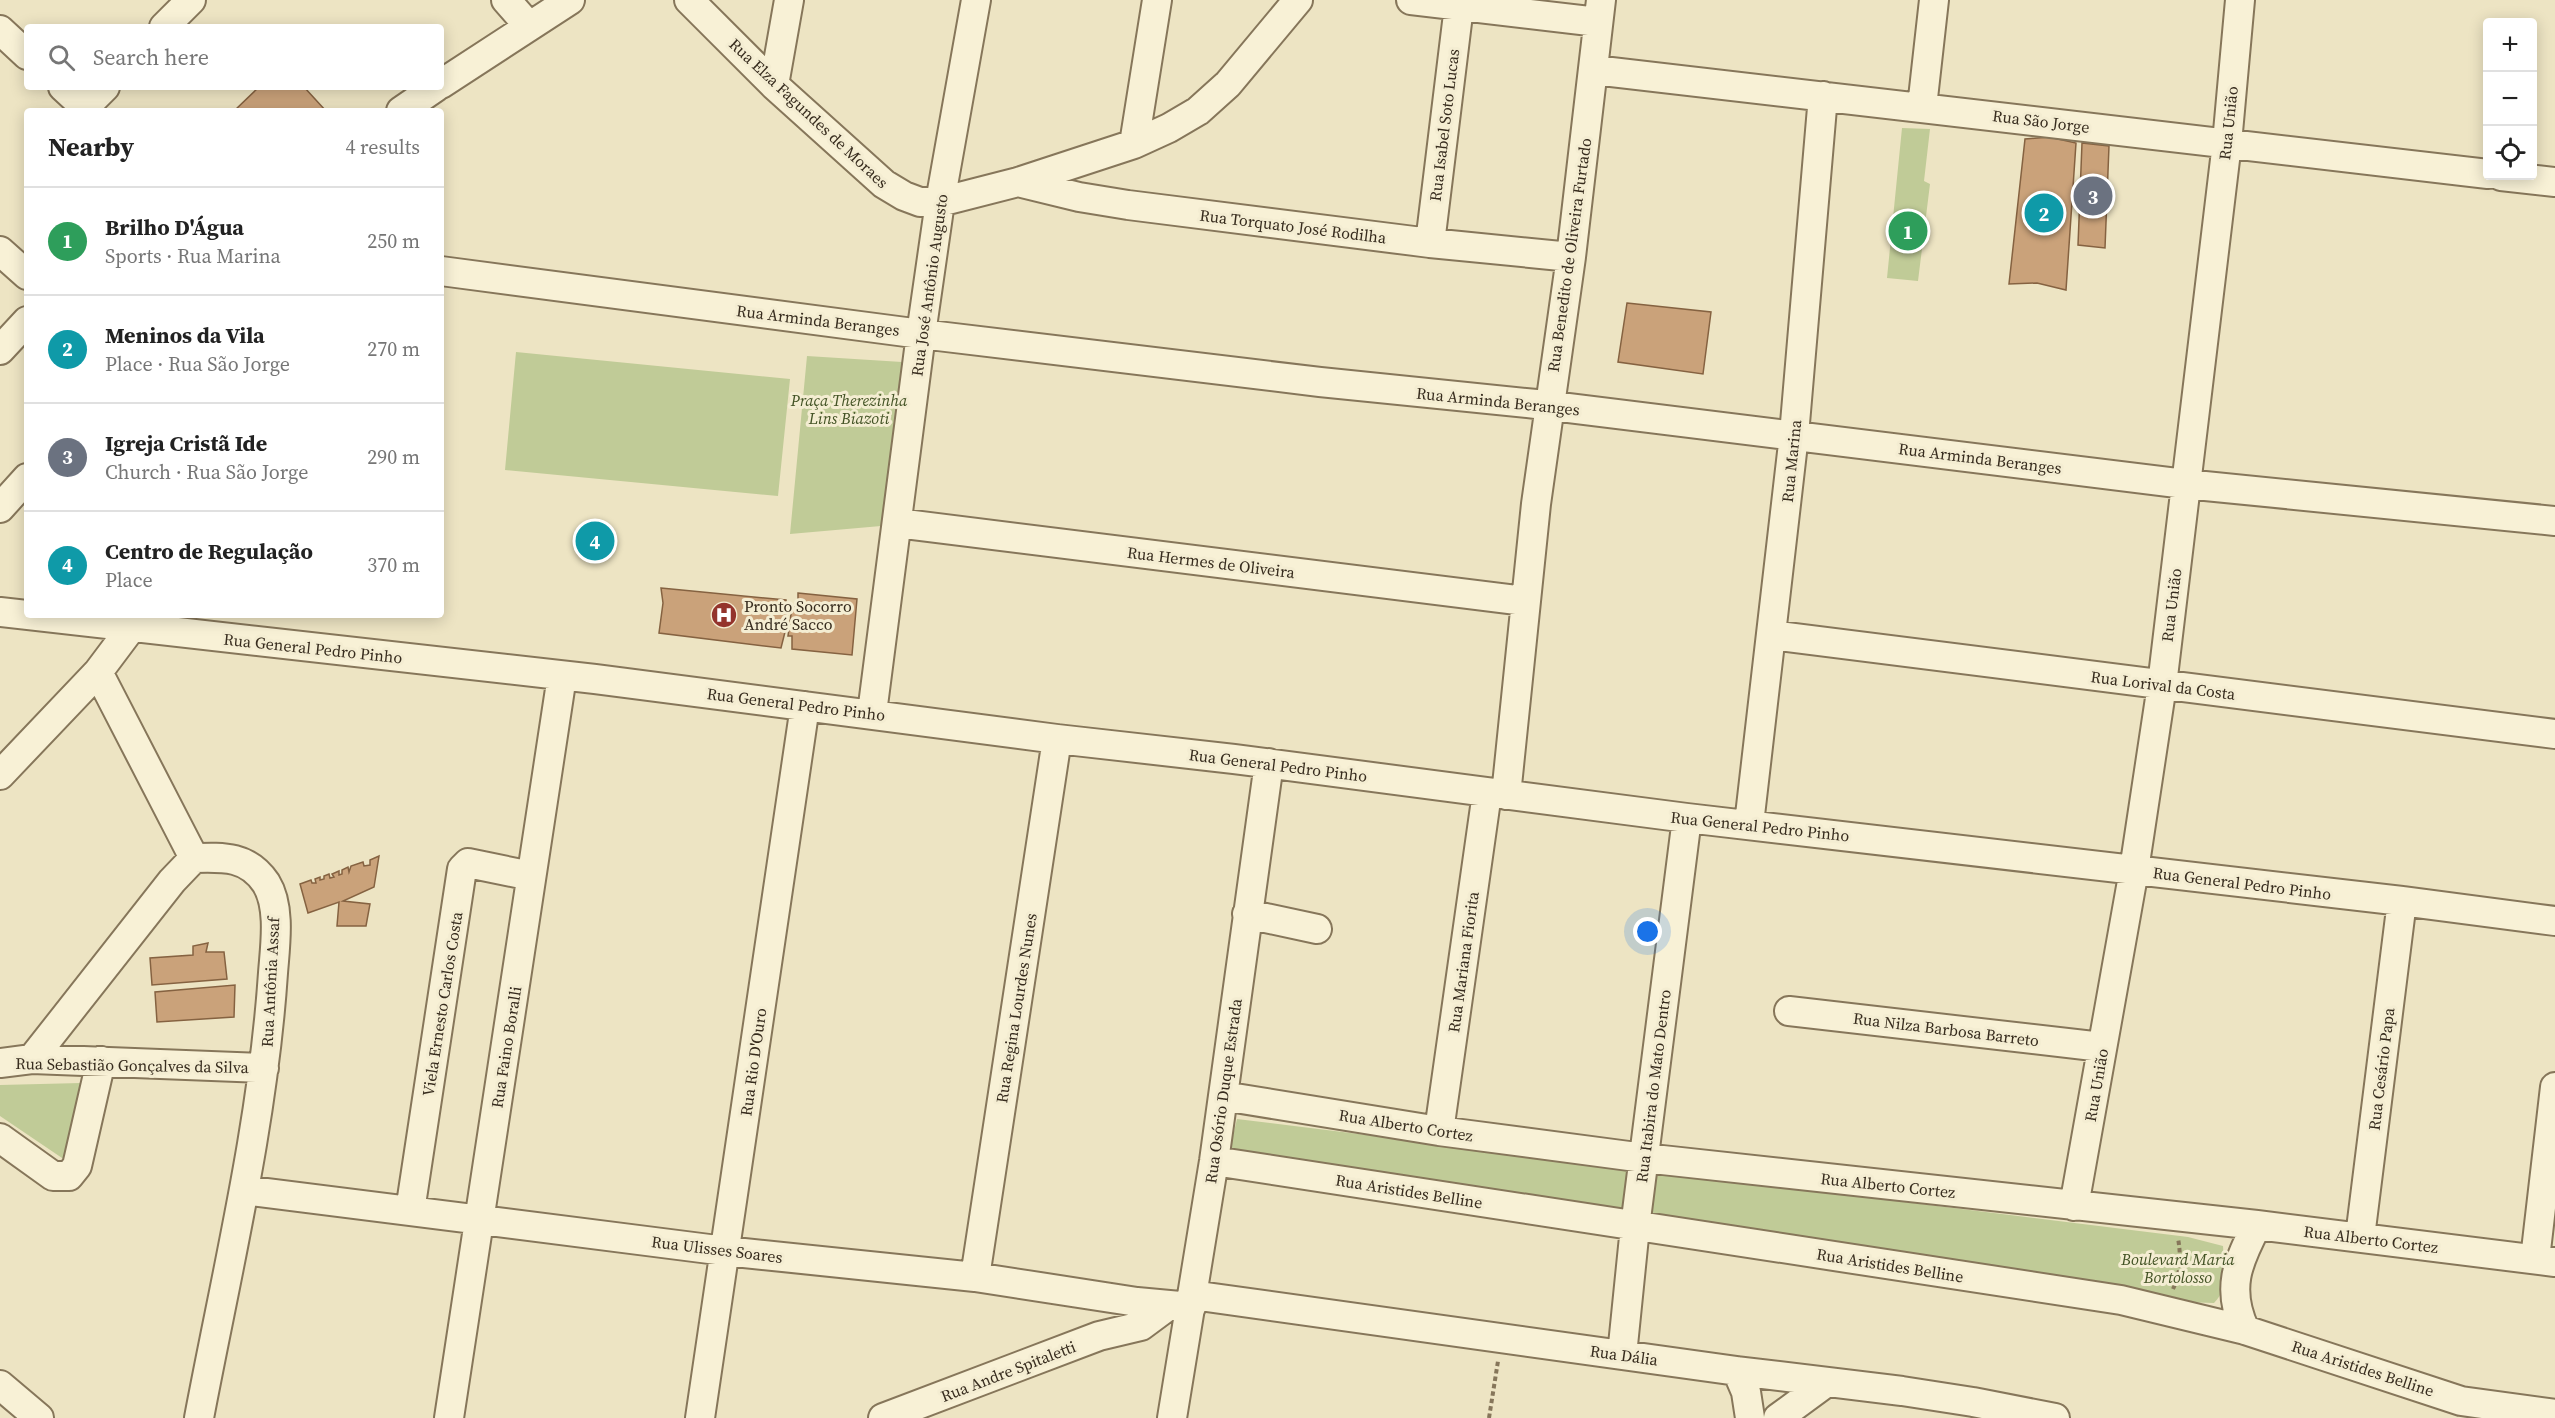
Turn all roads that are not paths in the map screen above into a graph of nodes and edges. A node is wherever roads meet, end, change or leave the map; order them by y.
1 (191, 0) edge
2 (506, 0) edge
3 (570, 0) edge
4 (689, 0) edge
5 (789, 0) edge
6 (976, 0) edge
7 (1157, 0) edge
8 (1298, 0) edge
9 (1411, 0) edge
10 (1934, 0) edge
11 (2240, 0) edge
12 (1459, 6) junction
13 (1600, 11) edge
14 (167, 24) edge
15 (529, 26) junction
16 (0, 30) edge
17 (24, 52) edge
18 (1594, 70) junction
19 (444, 82) edge
20 (774, 85) junction
21 (66, 90) edge
22 (103, 90) edge
23 (432, 90) edge
24 (1823, 96) junction
25 (1922, 107) junction
26 (86, 108) edge
27 (88, 108) edge
28 (405, 108) edge
29 (2227, 143) junction
30 (1134, 144) junction
31 (2483, 174) edge
32 (2537, 180) edge
33 (1018, 182) junction
34 (2555, 182) edge
35 (940, 202) junction
36 (1430, 243) junction
37 (0, 251) edge
38 (1570, 257) junction
39 (444, 271) edge
40 (24, 272) edge
41 (24, 324) edge
42 (921, 334) junction
43 (0, 350) edge
44 (1548, 406) junction
45 (1794, 435) junction
46 (24, 481) edge
47 (2185, 484) junction
48 (0, 508) edge
49 (2555, 521) edge
50 (897, 523) junction
51 (1525, 602) junction
52 (0, 612) edge
53 (24, 615) edge
54 (49, 618) edge
55 (131, 628) junction
56 (1771, 635) junction
57 (98, 672) junction
58 (562, 676) junction
59 (2162, 686) junction
60 (805, 706) junction
61 (872, 713) junction
62 (2555, 734) edge
63 (1057, 739) junction
64 (1269, 764) junction
65 (0, 774) edge
66 (1497, 794) junction
67 (1687, 818) junction
68 (1749, 824) junction
69 (194, 858) junction
70 (2134, 870) junction
71 (531, 876) junction
72 (2402, 901) junction
73 (1247, 914) junction
74 (2555, 921) edge
75 (1317, 928) dead end
76 (1789, 1011) dead end
77 (2102, 1047) junction
78 (32, 1059) junction
79 (101, 1061) junction
80 (0, 1063) edge
81 (264, 1068) junction
82 (2555, 1087) edge
83 (1223, 1096) junction
84 (1439, 1131) junction
85 (0, 1138) edge
86 (1644, 1158) junction
87 (1214, 1161) junction
88 (244, 1190) junction
89 (2074, 1206) junction
90 (410, 1211) junction
91 (480, 1219) junction
92 (2257, 1225) junction
93 (1635, 1227) junction
94 (2360, 1237) junction
95 (725, 1251) junction
96 (2545, 1260) edge
97 (975, 1277) junction
98 (1137, 1302) junction
99 (1183, 1303) junction
100 (2245, 1329) junction
101 (1099, 1336) junction
102 (1622, 1354) junction
103 (1737, 1371) junction
104 (1827, 1382) junction
105 (0, 1385) edge
106 (2555, 1414) edge
107 (39, 1418) edge
108 (199, 1418) edge
109 (449, 1418) edge
110 (700, 1418) edge
111 (883, 1418) edge
112 (1172, 1418) edge
113 (1750, 1418) edge
114 (1778, 1418) edge
115 (2055, 1418) edge

1 - 14 street
2 - 15 street
3 - 15 street
4 - 20 street, Rua Elza Fagundes de Moraes
5 - 20 street
6 - 35 street, Rua José Antônio Augusto
7 - 30 street
8 - 30 street
9 - 12 street
10 - 25 street
11 - 29 street, Rua União
12 - 13 street
12 - 36 street, Rua Isabel Soto Lucas
13 - 18 street, Rua Benedito de Oliveira Furtado
15 - 19 street
16 - 17 street
18 - 24 street, Rua São Jorge
18 - 38 street, Rua Benedito de Oliveira Furtado
20 - 35 street, Rua Elza Fagundes de Moraes
21 - 26 street
22 - 27 street
23 - 28 street
24 - 25 street, Rua São Jorge
24 - 45 street, Rua Marina
25 - 29 street, Rua São Jorge
29 - 31 street, Rua São Jorge
29 - 47 street, Rua União
30 - 33 street
32 - 34 street
33 - 35 street
33 - 36 street, Rua Torquato José Rodilha
35 - 42 street, Rua José Antônio Augusto
36 - 38 street, Rua Torquato José Rodilha
37 - 40 street
38 - 44 street, Rua Benedito de Oliveira Furtado
39 - 42 street, Rua Arminda Beranges
41 - 43 street
42 - 44 street, Rua Arminda Beranges
42 - 50 street, Rua José Antônio Augusto
44 - 45 street, Rua Arminda Beranges
44 - 51 street, Rua Benedito de Oliveira Furtado
45 - 47 street, Rua Arminda Beranges
45 - 56 street, Rua Marina
46 - 48 street
47 - 49 street, Rua Arminda Beranges
47 - 59 street, Rua União
50 - 51 street, Rua Hermes de Oliveira
50 - 61 street, Rua José Antônio Augusto
51 - 66 street, Rua Benedito de Oliveira Furtado
52 - 53 street, Rua General Pedro Pinho
54 - 55 street, Rua General Pedro Pinho
55 - 57 street
55 - 58 street, Rua General Pedro Pinho
56 - 59 street, Rua Lorival da Costa
56 - 68 street, Rua Marina
57 - 65 street
57 - 69 street
58 - 60 street, Rua General Pedro Pinho
58 - 71 street, Rua Faino Boralli
59 - 62 street, Rua Lorival da Costa
59 - 70 street, Rua União
60 - 61 street, Rua General Pedro Pinho
60 - 95 street, Rua Rio D'Ouro
61 - 63 street, Rua General Pedro Pinho
63 - 64 street, Rua General Pedro Pinho
63 - 97 street, Rua Regina Lourdes Nunes
64 - 66 street, Rua General Pedro Pinho
64 - 73 street, Rua Osório Duque Estrada
66 - 67 street, Rua General Pedro Pinho
66 - 84 street, Rua Mariana Fiorita
67 - 68 street, Rua General Pedro Pinho
67 - 86 street, Rua Itabira do Mato Dentro
68 - 70 street, Rua General Pedro Pinho
69 - 78 street
69 - 81 street, Rua Antônia Assaf
70 - 72 street, Rua General Pedro Pinho
70 - 77 street, Rua União
71 - 90 street, Viela Ernesto Carlos Costa
71 - 91 street, Rua Faino Boralli
72 - 74 street, Rua General Pedro Pinho
72 - 94 street, Rua Cesário Papa
73 - 75 street
73 - 83 street, Rua Osório Duque Estrada
76 - 77 street, Rua Nilza Barbosa Barreto
77 - 89 street, Rua União
78 - 79 street, Rua Sebastião Gonçalves da Silva
78 - 80 street, Rua Sebastião Gonçalves da Silva
79 - 81 street, Rua Sebastião Gonçalves da Silva
79 - 85 street
81 - 88 street, Rua Antônia Assaf
82 - 96 street
83 - 84 street, Rua Alberto Cortez
83 - 87 street, Rua Osório Duque Estrada
84 - 86 street, Rua Alberto Cortez
86 - 89 street, Rua Alberto Cortez
86 - 93 street, Rua Itabira do Mato Dentro
87 - 93 street, Rua Aristides Belline
87 - 99 street, Rua Osório Duque Estrada
88 - 90 street, Rua Ulisses Soares
88 - 108 street, Rua Antônia Assaf
89 - 92 street, Rua Alberto Cortez
90 - 91 street, Rua Ulisses Soares
91 - 95 street, Rua Ulisses Soares
91 - 109 street, Rua Faino Boralli
92 - 94 street, Rua Alberto Cortez
92 - 100 street
93 - 100 street, Rua Aristides Belline
93 - 102 street, Rua Itabira do Mato Dentro
94 - 96 street, Rua Alberto Cortez
95 - 97 street, Rua Ulisses Soares
95 - 110 street, Rua Rio D'Ouro
97 - 98 street, Rua Ulisses Soares
98 - 99 street, Rua Ulisses Soares
98 - 101 street, Rua Andre Spitaletti
99 - 101 street, Rua Andre Spitaletti
99 - 102 street, Rua Dália
99 - 112 street, Rua Osório Duque Estrada
100 - 106 street, Rua Aristides Belline
101 - 111 street, Rua Andre Spitaletti
102 - 103 street, Rua Dália
103 - 104 street, Rua Dália
103 - 113 street
104 - 114 street
104 - 115 street, Rua Dália
105 - 107 street

